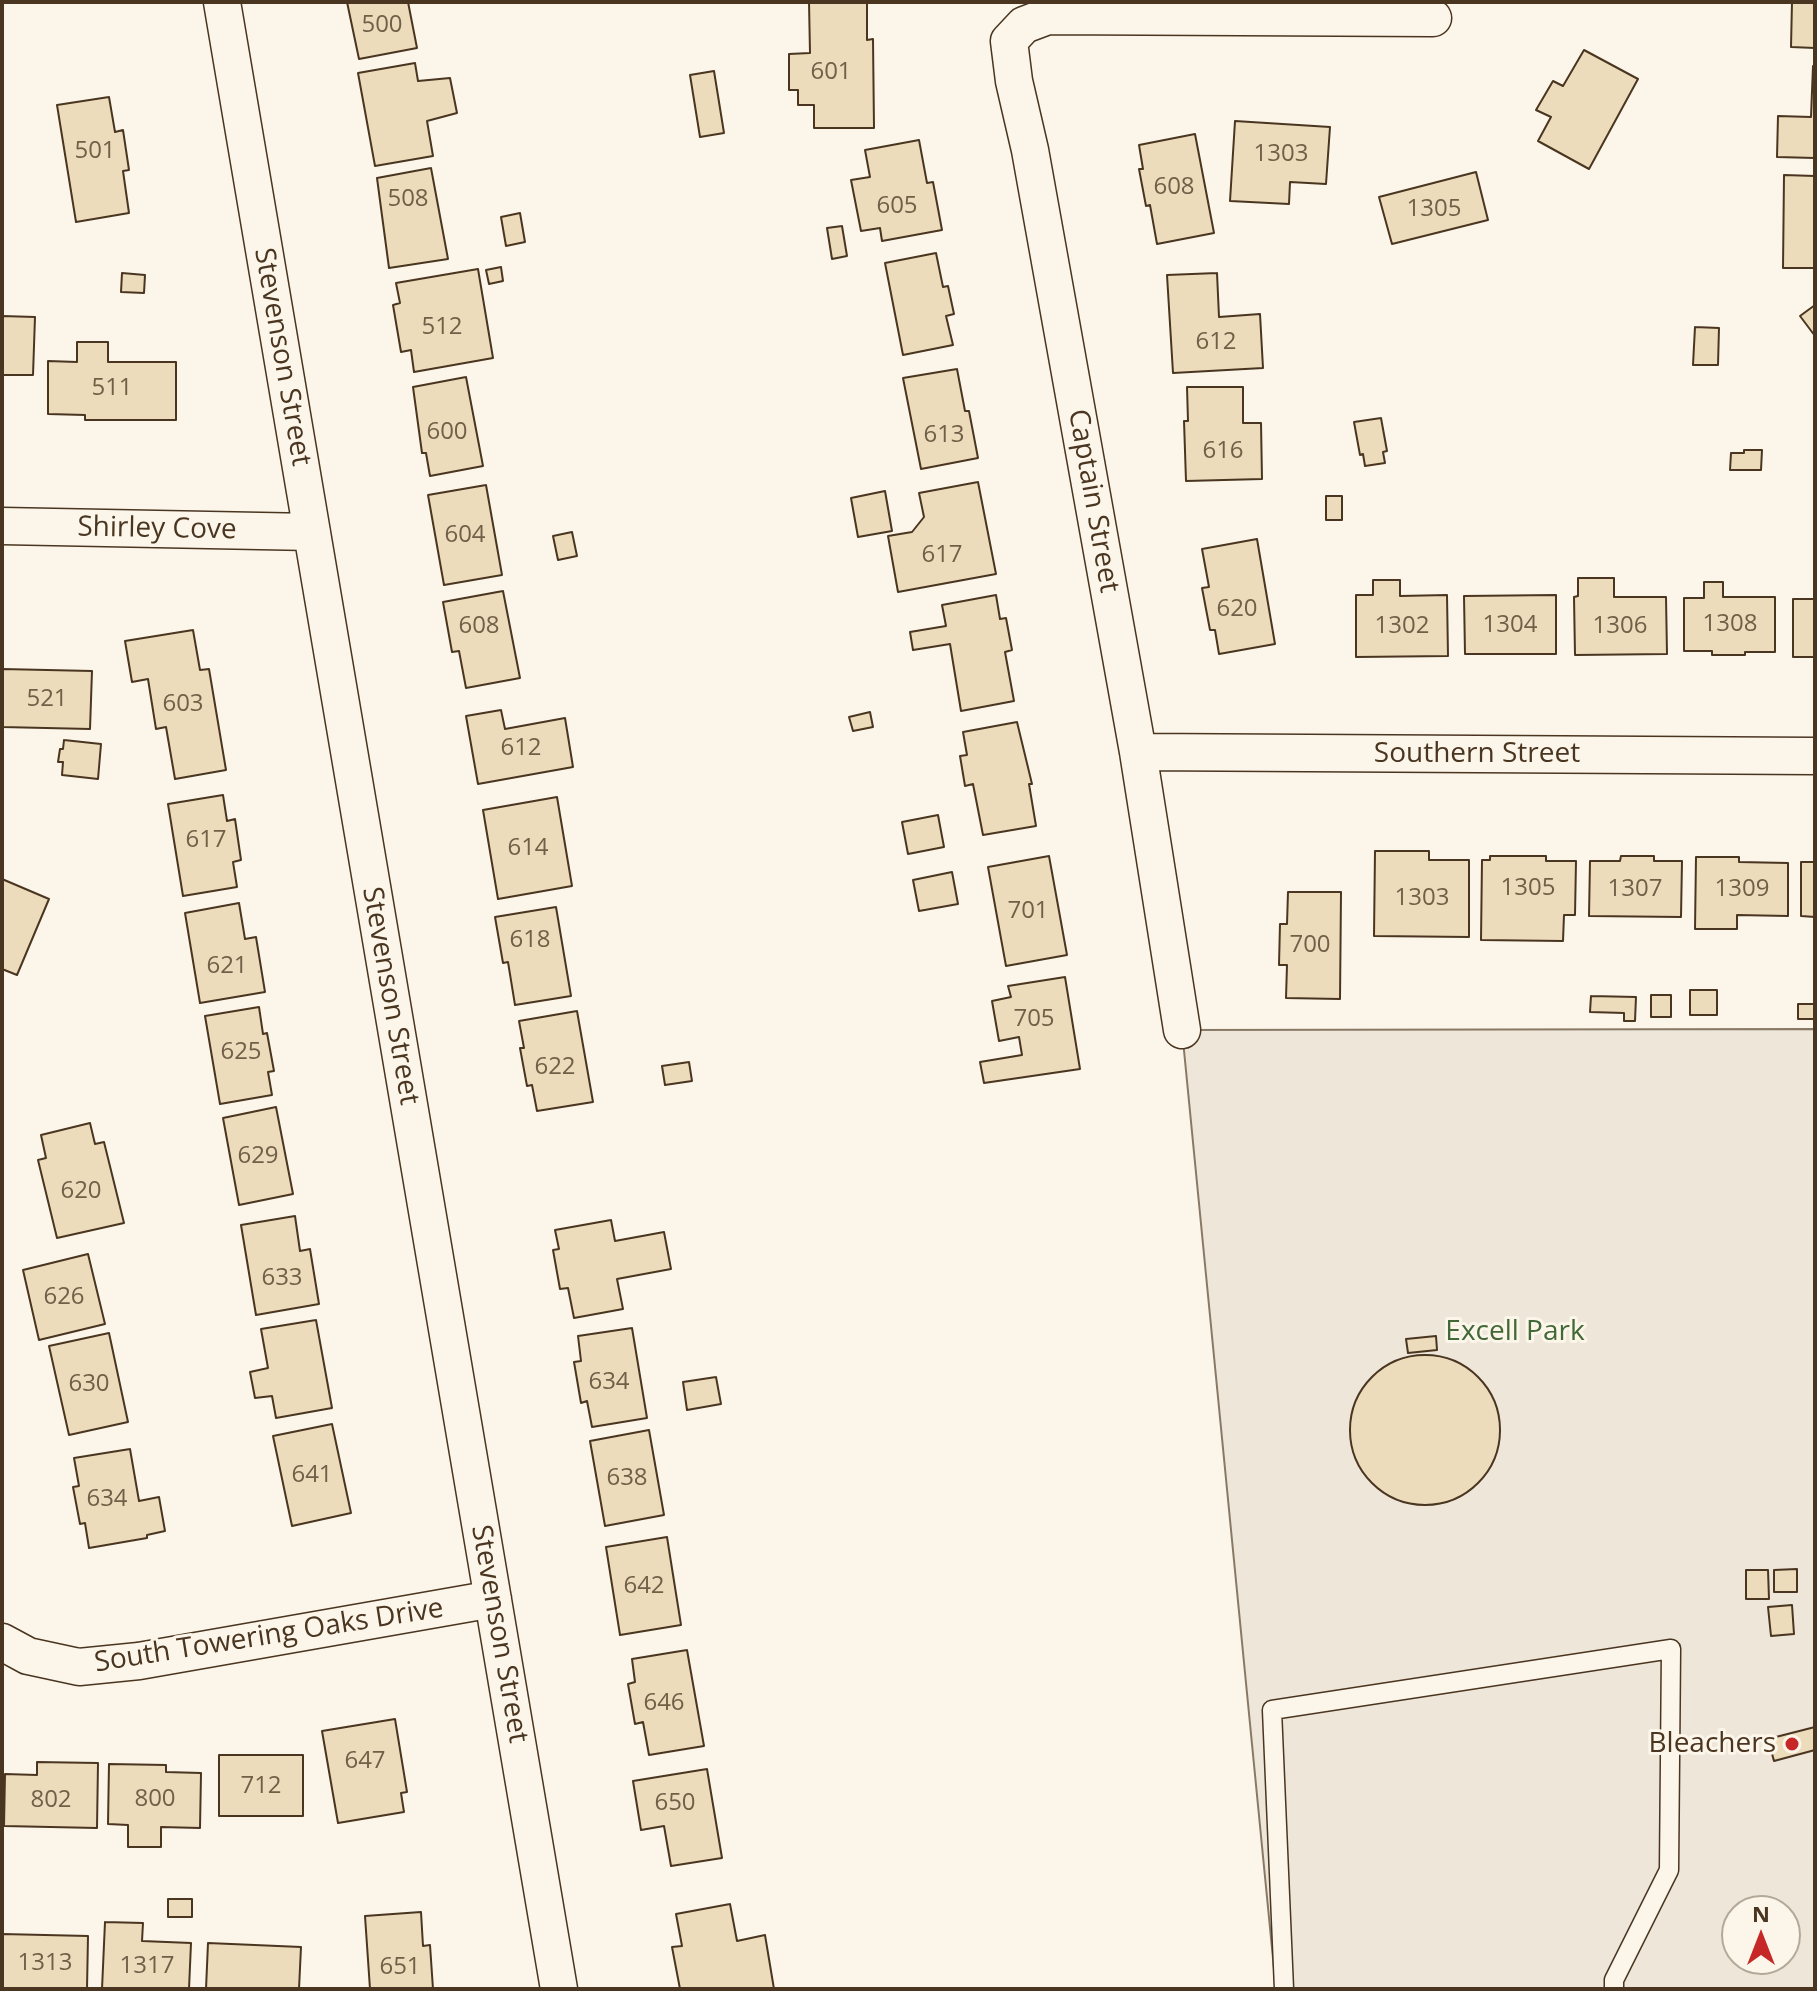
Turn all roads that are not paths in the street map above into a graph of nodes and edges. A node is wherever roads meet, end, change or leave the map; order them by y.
1 (222, 2) edge
2 (1433, 18) dead end
3 (2, 526) edge
4 (312, 532) junction
5 (1138, 752) junction
6 (1815, 756) edge
7 (1182, 1030) dead end
8 (493, 1599) junction
9 (2, 1642) edge
10 (559, 1989) edge
11 (1284, 1989) edge
12 (1614, 1989) edge

1 - 4 street, Stevenson Street
2 - 5 street, Captain Street
3 - 4 street, Shirley Cove
4 - 8 street, Stevenson Street
5 - 6 street, Southern Street
5 - 7 street, Captain Street
8 - 9 street, South Towering Oaks Drive
8 - 10 street, Stevenson Street
11 - 12 lane

